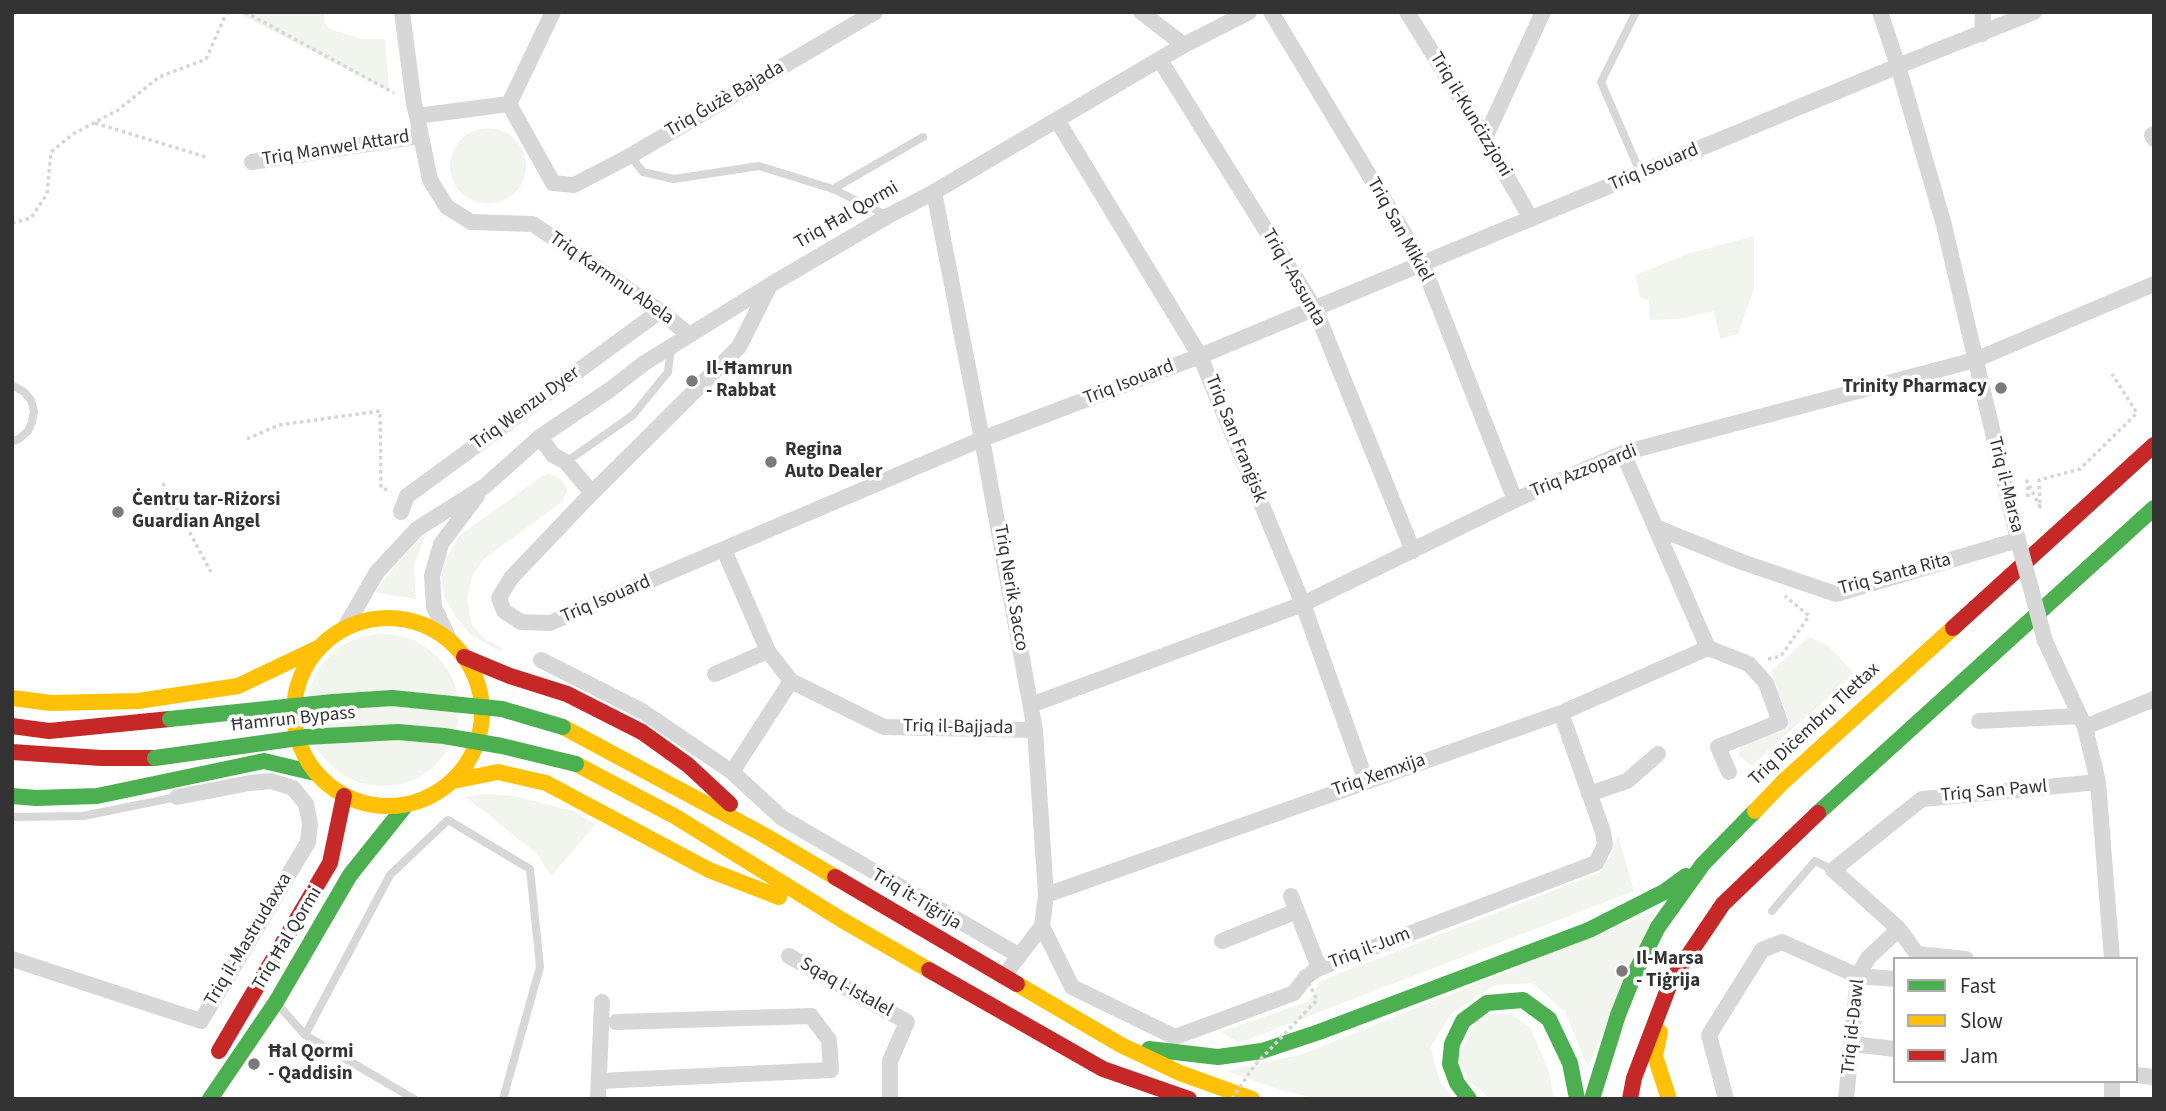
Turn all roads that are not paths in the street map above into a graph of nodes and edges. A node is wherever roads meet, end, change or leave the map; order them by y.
1 (402, 12) edge
2 (553, 12) edge
3 (875, 12) edge
4 (1141, 12) edge
5 (1249, 12) edge
6 (1271, 12) edge
7 (1407, 12) edge
8 (1543, 12) edge
9 (1636, 12) edge
10 (1880, 12) edge
11 (1983, 12) edge
12 (2034, 12) edge
13 (1982, 34) junction
14 (1184, 45) junction
15 (1160, 60) junction
16 (1898, 66) junction
17 (509, 104) junction
18 (416, 110) junction
19 (1057, 120) junction
20 (420, 136) junction
21 (923, 137) dead end
22 (1485, 138) junction
23 (630, 156) junction
24 (252, 162) dead end
25 (1641, 174) junction
26 (833, 189) junction
27 (934, 191) junction
28 (888, 216) junction
29 (1531, 219) junction
30 (1422, 263) junction
31 (2154, 284) edge
32 (770, 285) junction
33 (1315, 309) junction
34 (660, 311) junction
35 (689, 335) junction
36 (671, 346) junction
37 (1200, 356) junction
38 (1975, 360) junction
39 (12, 385) edge
40 (540, 437) junction
41 (982, 439) junction
42 (12, 442) edge
43 (2154, 445) edge
44 (1623, 453) junction
45 (566, 461) junction
46 (485, 486) junction
47 (592, 493) junction
48 (1515, 500) junction
49 (2154, 508) edge
50 (401, 512) dead end
51 (1655, 527) junction
52 (2018, 540) junction
53 (724, 550) junction
54 (1413, 551) junction
55 (1303, 604) junction
56 (344, 629) junction
57 (450, 641) junction
58 (320, 646) junction
59 (1708, 648) junction
60 (768, 651) junction
61 (464, 657) junction
62 (541, 660) dead end
63 (715, 674) dead end
64 (790, 681) junction
65 (12, 698) edge
66 (2154, 699) edge
67 (1031, 705) junction
68 (1561, 713) junction
69 (1979, 721) dead end
70 (2083, 721) junction
71 (12, 726) edge
72 (563, 727) joint
73 (1035, 730) junction
74 (12, 752) edge
75 (1658, 754) dead end
76 (732, 772) junction
77 (1730, 772) dead end
78 (315, 773) junction
79 (453, 781) junction
80 (1366, 781) junction
81 (2098, 782) junction
82 (1590, 793) junction
83 (12, 796) edge
84 (344, 796) junction
85 (177, 797) joint
86 (406, 805) junction
87 (12, 817) edge
88 (764, 835) junction
89 (1703, 864) junction
90 (1833, 870) junction
91 (1046, 895) junction
92 (1772, 911) dead end
93 (842, 920) junction
94 (1042, 926) junction
95 (1899, 929) junction
96 (1222, 941) dead end
97 (789, 956) dead end
98 (1018, 956) junction
99 (1946, 957) edge
100 (2112, 957) edge
101 (12, 960) edge
102 (1312, 973) junction
103 (1003, 976) junction
104 (1858, 976) junction
105 (1893, 979) edge
106 (1671, 981) junction
107 (276, 1002) junction
108 (602, 1002) dead end
109 (616, 1022) dead end
110 (305, 1035) junction
111 (1852, 1044) junction
112 (1121, 1045) junction
113 (1893, 1049) edge
114 (212, 1063) dead end
115 (1103, 1069) junction
116 (599, 1081) junction
117 (210, 1099) edge
118 (414, 1099) edge
119 (503, 1099) edge
120 (598, 1099) edge
121 (890, 1099) edge
122 (1160, 1099) edge
123 (1189, 1099) edge
124 (1252, 1099) edge
125 (1469, 1099) edge
126 (1577, 1099) edge
127 (1592, 1099) edge
128 (1630, 1099) edge
129 (1669, 1099) edge
130 (1726, 1099) edge
131 (1846, 1099) edge

1 - 18 street
2 - 17 street
3 - 23 street, Triq Ġużè Bajada
4 - 14 street
5 - 14 street, Triq Ħal Qormi
6 - 30 street, Triq San Mikiel
7 - 22 street, Triq il-Kunċizzjoni
8 - 22 street
9 - 25 lane
10 - 16 street, Triq il-Marsa
11 - 13 street
12 - 13 street, Triq Isouard
13 - 16 street, Triq Isouard
14 - 15 street, Triq Ħal Qormi
15 - 19 street, Triq Ħal Qormi
15 - 33 street, Triq l-Assunta
16 - 25 street, Triq Isouard
16 - 38 street, Triq il-Marsa
17 - 18 street
17 - 23 street, Triq Ġużè Bajada
18 - 20 street
19 - 27 street, Triq Ħal Qormi
19 - 37 street, Triq San Franġisk
20 - 24 street, Triq Manwel Attard
20 - 34 street, Triq Karmnu Abela
21 - 26 lane
22 - 29 street, Triq il-Kunċizzjoni
23 - 26 lane
25 - 29 street, Triq Isouard
26 - 28 lane
27 - 28 street, Triq Ħal Qormi
27 - 41 street, Triq Nerik Sacco
28 - 32 street, Triq Ħal Qormi
29 - 30 street, Triq Isouard
30 - 33 street, Triq Isouard
30 - 48 street, Triq San Mikiel
31 - 38 street, Triq Azzopardi
32 - 35 street, Triq Ħal Qormi
32 - 47 street, Triq Isouard
33 - 37 street, Triq Isouard
33 - 54 street, Triq l-Assunta
34 - 35 street, Triq Karmnu Abela
34 - 50 street, Triq Wenzu Dyer
35 - 36 street, Triq Ħal Qormi
36 - 40 street, Triq Ħal Qormi
36 - 45 lane
37 - 41 street, Triq Isouard
37 - 55 street, Triq San Franġisk
38 - 44 street, Triq Azzopardi
38 - 52 street, Triq il-Marsa
39 - 42 lane
40 - 45 street
40 - 46 street, Triq Ħal Qormi
41 - 53 street, Triq Isouard
41 - 67 street, Triq Nerik Sacco
43 - 89 highway, Triq Diċembru Tlettax
44 - 48 street, Triq Azzopardi
44 - 51 street
45 - 47 street
46 - 56 street, Triq Ħal Qormi
46 - 57 street, Triq Ħal Qormi
47 - 53 street, Triq Isouard
48 - 54 street, Triq Azzopardi
49 - 106 highway
51 - 52 street, Triq Santa Rita
51 - 59 street
52 - 70 street, Triq il-Marsa, bridge
53 - 60 street
54 - 55 street, Triq Azzopardi
55 - 67 street, Triq Azzopardi
55 - 80 street, Triq San Franġisk
56 - 57 highway
56 - 58 highway
57 - 61 highway
58 - 65 highway, Ħamrun Bypass
58 - 78 highway
59 - 68 street, Triq Xemxija
59 - 77 street
60 - 63 street
60 - 64 street
61 - 79 highway
61 - 88 highway
62 - 76 street
64 - 73 street, Triq il-Bajjada
64 - 76 street
66 - 70 street
67 - 73 street, Triq Nerik Sacco
68 - 80 street, Triq Xemxija
68 - 82 street, Triq il-Jum
69 - 70 street
70 - 81 street, Triq il-Marsa
71 - 72 highway, Ħamrun Bypass, bridge
72 - 88 highway, Triq it-Tiġrija
73 - 91 street, Triq Nerik Sacco
74 - 93 highway, Ħamrun Bypass, bridge
75 - 82 street
76 - 98 street
78 - 83 highway, Ħamrun Bypass
78 - 84 highway
79 - 86 highway
79 - 93 highway
80 - 91 street, Triq Xemxija
81 - 90 street, Triq San Pawl
81 - 100 street, Triq il-Marsa
82 - 102 street, Triq il-Jum
84 - 86 highway
84 - 114 highway, Triq Ħal Qormi
85 - 87 lane
85 - 101 street, Triq il-Mastrudaxxa
86 - 107 highway, Triq Ħal Qormi
88 - 103 highway, Triq it-Tiġrija
89 - 112 highway
89 - 127 highway, Triq Diċembru Tlettax
90 - 92 lane
90 - 95 street
91 - 94 street, Triq Nerik Sacco
93 - 115 highway
94 - 98 street
94 - 102 street, Triq il-Jum
95 - 99 street
95 - 104 street, Triq id-Dawl
96 - 102 street
97 - 121 street, Sqaq l-Istalel
98 - 103 street
103 - 112 highway, Triq it-Tiġrija
104 - 105 street
104 - 111 street, Triq id-Dawl
104 - 130 street
106 - 128 highway
106 - 129 highway
107 - 110 lane
107 - 117 highway, Triq Ħal Qormi
108 - 116 street
109 - 116 street
110 - 118 lane
110 - 119 lane
111 - 113 street
111 - 131 street, Triq id-Dawl
112 - 124 highway, Triq it-Tiġrija
115 - 122 highway
115 - 123 highway
116 - 120 street
125 - 126 highway

